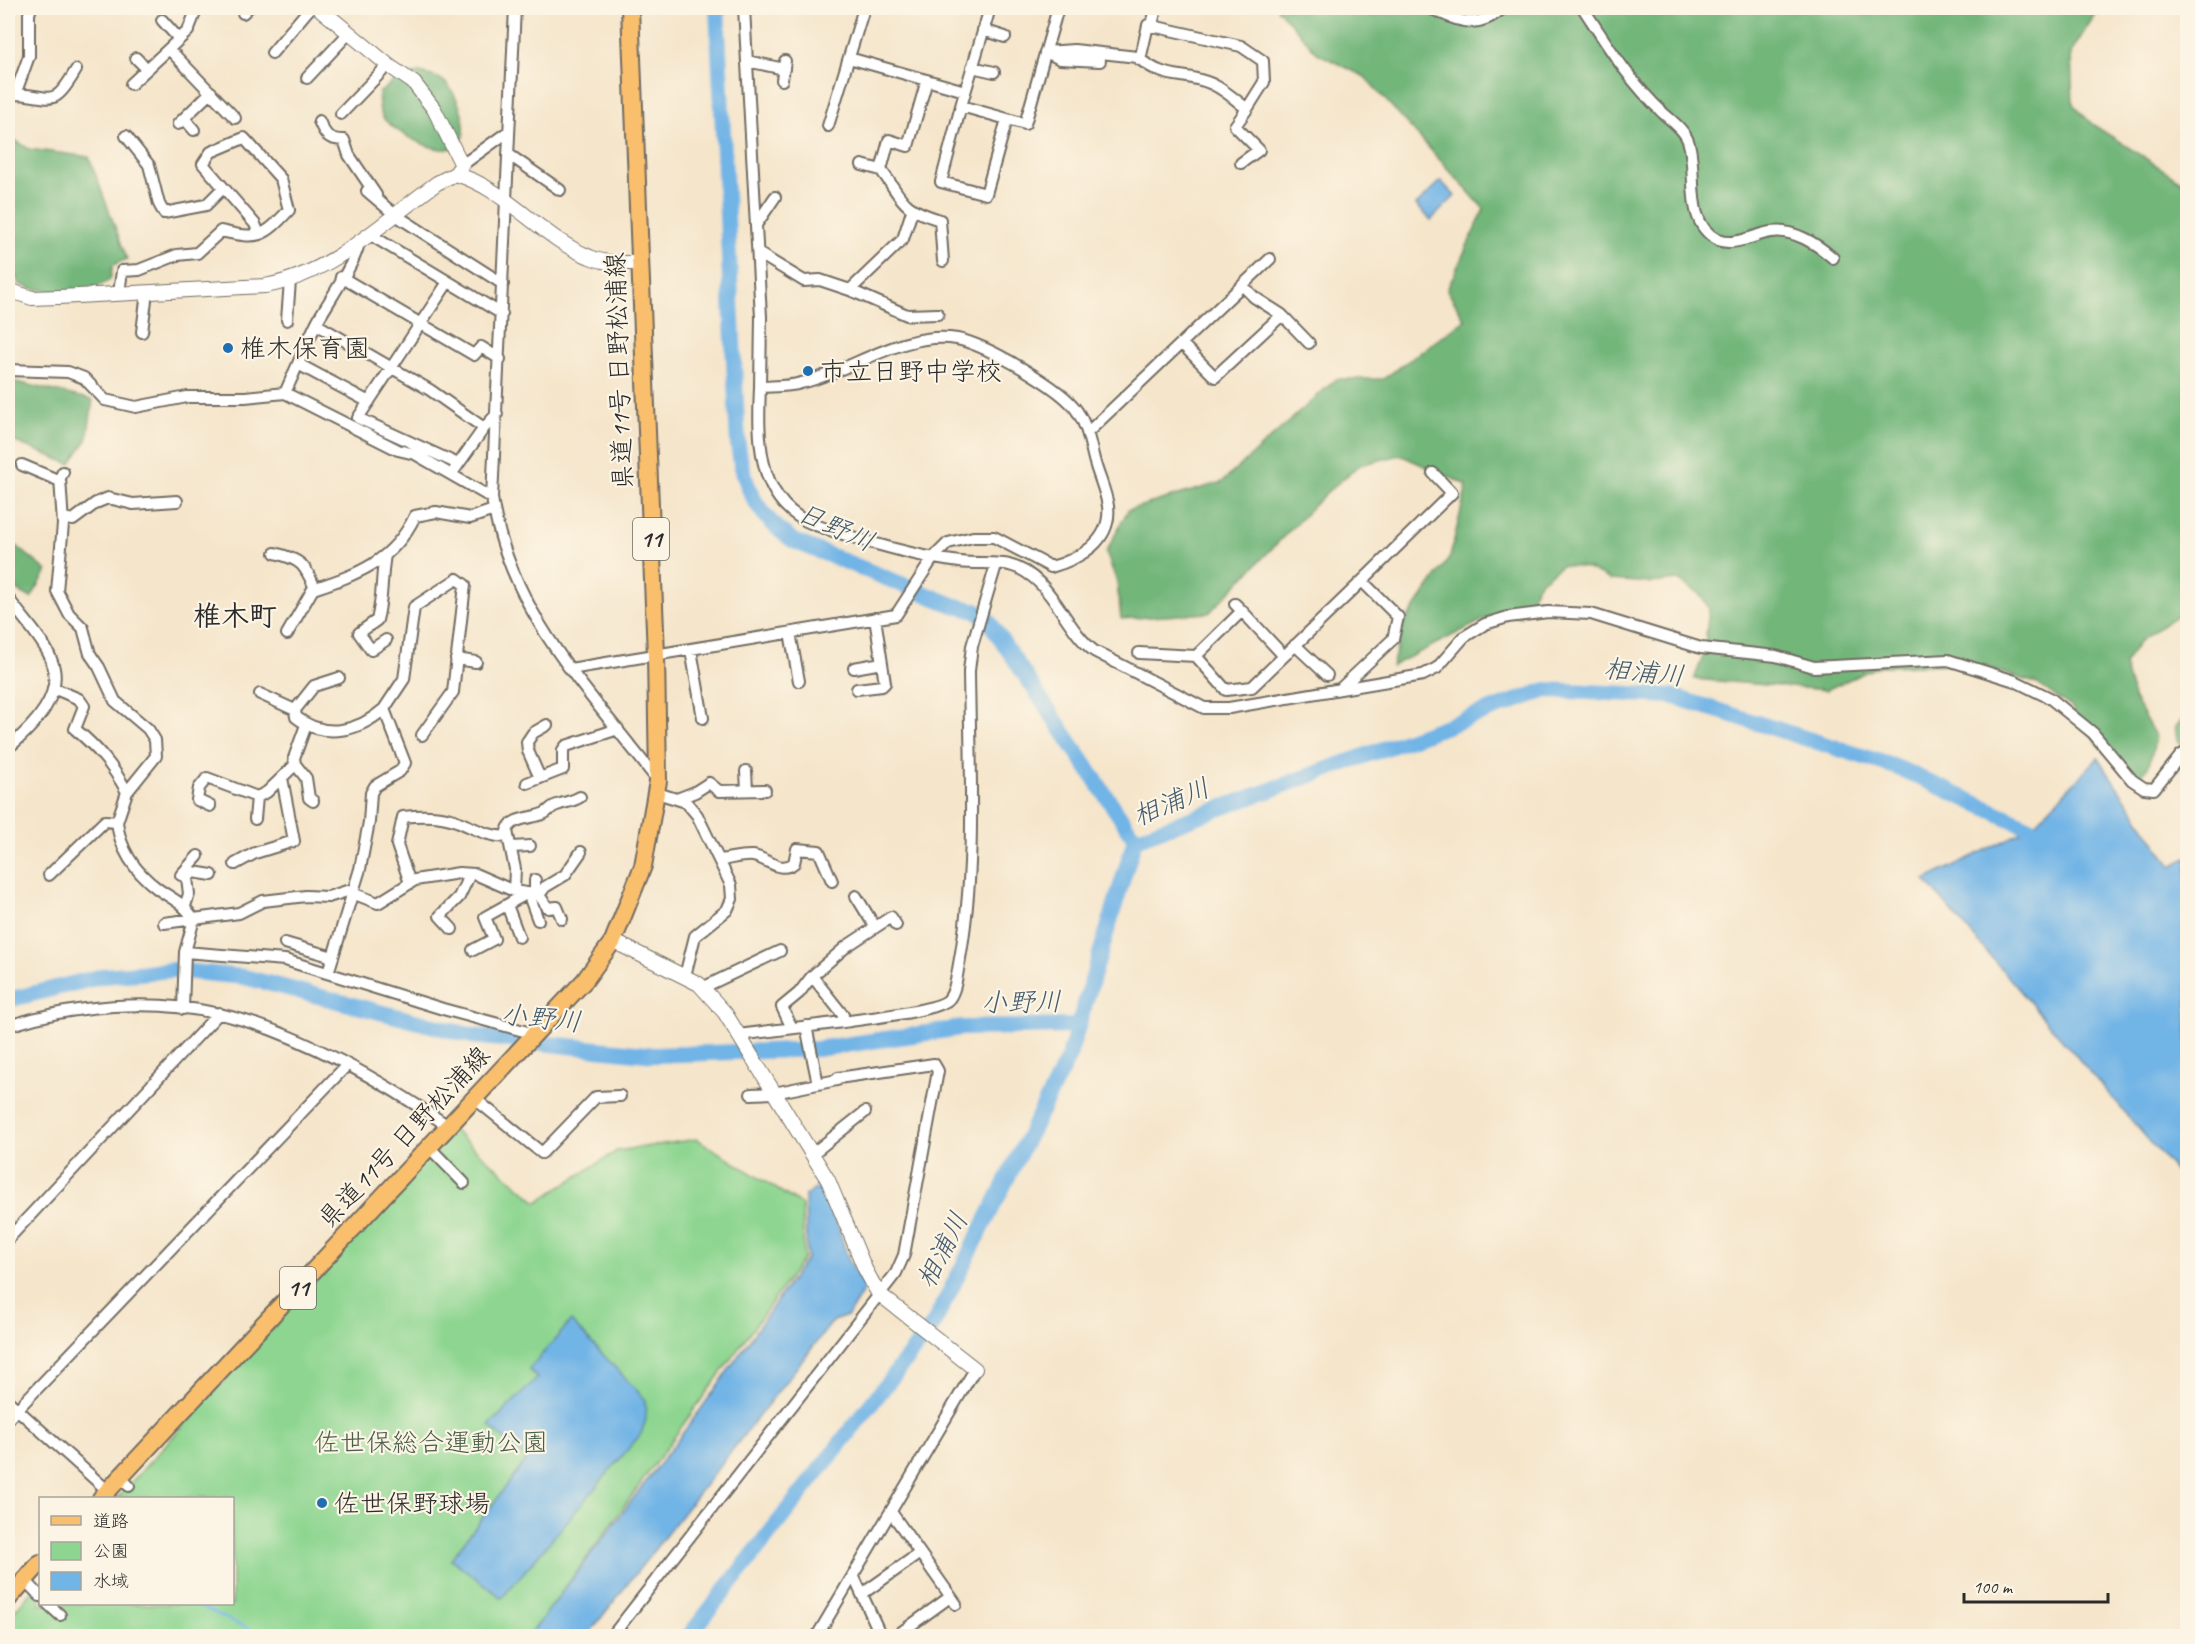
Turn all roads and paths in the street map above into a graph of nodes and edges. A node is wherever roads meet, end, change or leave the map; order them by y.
1 (31, 8) edge
2 (197, 8) edge
3 (310, 8) edge
4 (319, 8) edge
5 (515, 8) edge
6 (630, 8) edge
7 (744, 8) edge
8 (864, 8) edge
9 (990, 8) edge
10 (1057, 8) edge
11 (1156, 8) edge
12 (1430, 8) edge
13 (1503, 8) edge
14 (1583, 8) edge
15 (162, 20) dead end
16 (1152, 25) junction
17 (983, 30) junction
18 (349, 33) junction
19 (1005, 36) dead end
20 (179, 39) junction
21 (169, 49) junction
22 (1045, 52) junction
23 (272, 53) dead end
24 (136, 58) dead end
25 (849, 58) junction
26 (1140, 60) junction
27 (747, 61) junction
28 (1100, 62) dead end
29 (388, 65) junction
30 (972, 67) junction
31 (147, 69) junction
32 (76, 70) dead end
33 (784, 70) dead end
34 (994, 72) dead end
35 (307, 78) dead end
36 (927, 80) junction
37 (131, 84) dead end
38 (965, 91) junction
39 (211, 92) junction
40 (8, 94) edge
41 (961, 106) junction
42 (1247, 109) junction
43 (341, 114) dead end
44 (235, 118) dead end
45 (1008, 119) junction
46 (319, 121) dead end
47 (828, 126) dead end
48 (194, 130) dead end
49 (509, 131) junction
50 (126, 136) dead end
51 (508, 154) junction
52 (1241, 163) dead end
53 (862, 165) dead end
54 (459, 170) junction
55 (881, 170) junction
56 (223, 188) junction
57 (560, 190) dead end
58 (368, 191) dead end
59 (775, 197) dead end
60 (504, 201) junction
61 (381, 203) junction
62 (912, 211) junction
63 (394, 214) junction
64 (756, 226) junction
65 (260, 234) junction
66 (364, 238) junction
67 (758, 254) junction
68 (1833, 258) dead end
69 (1270, 259) dead end
70 (943, 261) dead end
71 (640, 263) junction
72 (341, 277) junction
73 (290, 281) junction
74 (448, 282) junction
75 (503, 284) junction
76 (1243, 286) junction
77 (8, 290) edge
78 (850, 290) junction
79 (147, 292) junction
80 (119, 293) junction
81 (502, 314) junction
82 (938, 314) dead end
83 (1281, 315) junction
84 (287, 320) dead end
85 (316, 324) junction
86 (420, 324) junction
87 (142, 332) dead end
88 (1309, 343) dead end
89 (1182, 344) junction
90 (500, 359) junction
91 (298, 364) junction
92 (391, 368) junction
93 (8, 370) edge
94 (760, 387) junction
95 (285, 393) junction
96 (369, 402) junction
97 (497, 414) junction
98 (484, 428) junction
99 (1088, 432) junction
100 (458, 464) junction
101 (22, 465) dead end
102 (1433, 473) dead end
103 (452, 475) junction
104 (492, 498) junction
105 (177, 501) dead end
106 (494, 510) junction
107 (63, 518) junction
108 (275, 553) dead end
109 (385, 555) junction
110 (931, 563) junction
111 (996, 565) junction
112 (1362, 581) junction
113 (315, 588) junction
114 (8, 598) edge
115 (875, 618) junction
116 (790, 633) junction
117 (287, 634) dead end
118 (386, 640) dead end
119 (1295, 645) junction
120 (691, 650) junction
121 (1139, 653) dead end
122 (656, 655) junction
123 (1196, 656) junction
124 (1284, 656) junction
125 (456, 659) junction
126 (476, 662) dead end
127 (882, 663) junction
128 (854, 668) dead end
129 (570, 669) junction
130 (1327, 675) dead end
131 (339, 678) dead end
132 (799, 681) dead end
133 (1342, 687) junction
134 (53, 688) junction
135 (857, 689) dead end
136 (260, 694) dead end
137 (384, 709) junction
138 (295, 710) junction
139 (703, 717) dead end
140 (306, 725) junction
141 (547, 725) dead end
142 (618, 729) junction
143 (428, 732) dead end
144 (8, 748) edge
145 (2187, 752) edge
146 (295, 765) junction
147 (711, 771) dead end
148 (746, 771) dead end
149 (282, 778) junction
150 (540, 778) junction
151 (527, 783) dead end
152 (657, 787) junction
153 (714, 787) junction
154 (747, 790) junction
155 (765, 790) dead end
156 (127, 792) junction
157 (257, 797) junction
158 (580, 797) dead end
159 (676, 799) junction
160 (313, 801) dead end
161 (210, 806) dead end
162 (255, 819) dead end
163 (117, 822) junction
164 (510, 842) junction
165 (530, 846) dead end
166 (581, 852) dead end
167 (198, 856) dead end
168 (718, 860) junction
169 (235, 864) dead end
170 (470, 874) junction
171 (49, 875) dead end
172 (212, 875) dead end
173 (536, 880) dead end
174 (831, 881) dead end
175 (410, 883) junction
176 (514, 891) junction
177 (353, 894) junction
178 (534, 894) junction
179 (856, 896) dead end
180 (182, 904) junction
181 (507, 905) junction
182 (194, 919) junction
183 (562, 919) dead end
184 (537, 920) dead end
185 (164, 923) dead end
186 (896, 925) dead end
187 (875, 927) junction
188 (452, 929) dead end
189 (519, 937) dead end
190 (612, 941) junction
191 (285, 943) dead end
192 (473, 950) dead end
193 (780, 951) dead end
194 (185, 954) junction
195 (333, 957) junction
196 (328, 974) junction
197 (685, 976) junction
198 (812, 976) junction
199 (702, 988) junction
200 (183, 1006) junction
201 (219, 1013) junction
202 (843, 1022) junction
203 (8, 1026) edge
204 (806, 1027) junction
205 (792, 1028) junction
206 (535, 1034) junction
207 (740, 1038) junction
208 (346, 1065) junction
209 (817, 1084) junction
210 (772, 1091) junction
211 (751, 1094) dead end
212 (620, 1096) dead end
213 (474, 1098) junction
214 (865, 1112) dead end
215 (448, 1126) junction
216 (433, 1151) junction
217 (812, 1154) junction
218 (464, 1183) dead end
219 (8, 1239) edge
220 (880, 1295) junction
221 (971, 1366) joint
222 (8, 1401) edge
223 (17, 1409) junction
224 (8, 1419) edge
225 (105, 1495) edge
226 (891, 1512) junction
227 (920, 1553) junction
228 (39, 1567) edge
229 (853, 1575) junction
230 (33, 1589) edge
231 (862, 1594) junction
232 (8, 1599) edge
233 (49, 1605) edge
234 (60, 1615) dead end
235 (612, 1636) edge
236 (817, 1636) edge
237 (881, 1636) edge
238 (896, 1636) edge

1 - 40 street
2 - 20 street
3 - 23 street
4 - 18 street
5 - 49 street
6 - 71 main road, 県道11号 日野松浦線 / 11
7 - 27 street
8 - 25 street
9 - 17 street
10 - 22 street
11 - 16 street
12 - 13 street
14 - 68 street
15 - 20 street
16 - 26 street
16 - 42 street
17 - 19 street
17 - 30 street
18 - 29 street
18 - 35 street
20 - 21 street
21 - 31 street
21 - 39 street
22 - 26 street
22 - 28 street
22 - 45 street
24 - 31 street
25 - 36 street
25 - 47 street
26 - 42 street
27 - 33 street
27 - 64 street
29 - 43 street
29 - 54 street
30 - 34 street
30 - 38 street
31 - 37 street
32 - 40 street
36 - 38 street
36 - 55 street
38 - 41 street
39 - 44 street
39 - 48 street
41 - 45 street
41 - 45 street
42 - 52 street
46 - 61 street
49 - 51 street
49 - 54 street
50 - 56 street
51 - 57 street
51 - 60 street
53 - 55 street
54 - 60 street
54 - 63 street
55 - 62 street
56 - 65 street
56 - 65 street
58 - 61 street
59 - 64 street
60 - 71 street
60 - 75 street
61 - 63 street
62 - 70 street
62 - 78 street
63 - 66 street
63 - 75 street
64 - 67 street
65 - 80 street
66 - 72 street
66 - 73 street
66 - 74 street
67 - 78 street
67 - 94 street
69 - 76 street
71 - 122 main road, 県道11号 日野松浦線 / 11
72 - 85 street
72 - 86 street
73 - 79 street
73 - 84 street
74 - 81 street
74 - 86 street
75 - 81 street
76 - 83 street
76 - 89 street
77 - 80 street
78 - 82 street
79 - 80 street
79 - 87 street
81 - 90 street
83 - 88 street
83 - 89 street
85 - 91 street
85 - 92 street
86 - 90 street
86 - 92 street
89 - 99 street
90 - 97 street
91 - 95 street
91 - 96 street
92 - 96 street
92 - 98 street
93 - 95 street
94 - 99 street
94 - 110 street
95 - 103 street
96 - 100 street
97 - 98 street
97 - 104 street
98 - 100 street
99 - 110 street
100 - 103 street
101 - 107 street
102 - 112 street
103 - 104 street
104 - 106 street
105 - 107 street
106 - 109 street
106 - 129 street
107 - 156 street
108 - 113 street
109 - 113 street
109 - 118 street
110 - 111 street
110 - 115 street
111 - 133 street
111 - 202 street
112 - 119 street
112 - 133 street
113 - 117 street
114 - 134 street
115 - 116 street
115 - 127 street
116 - 120 street
116 - 132 street
119 - 124 street
119 - 130 street
120 - 122 street
120 - 139 street
121 - 123 street
122 - 129 street
122 - 152 main road, 県道11号 日野松浦線 / 11
123 - 124 street
123 - 124 street
125 - 126 street
125 - 137 street
125 - 143 street
127 - 128 street
127 - 135 street
129 - 142 street
131 - 138 street
133 - 145 street
134 - 144 street
134 - 156 street
136 - 138 street
137 - 140 street
137 - 177 street
138 - 140 street
140 - 146 street
141 - 150 street
142 - 150 street
142 - 152 street
146 - 149 street
146 - 160 street
147 - 153 street
148 - 154 street
149 - 157 street
149 - 169 street
150 - 151 street
152 - 159 street
152 - 190 main road, 県道11号 日野松浦線 / 11
153 - 154 street
153 - 159 street
154 - 155 street
156 - 163 street
157 - 161 street
157 - 162 street
158 - 164 street
159 - 168 street
163 - 171 street
163 - 180 street
164 - 165 street
164 - 175 street
164 - 176 street
166 - 178 street
167 - 180 street
168 - 174 street
168 - 197 street
170 - 175 street
170 - 176 street
170 - 188 street
172 - 180 street
173 - 178 street
175 - 177 street
176 - 178 street
177 - 182 street
177 - 195 street
178 - 181 street
178 - 183 street
178 - 184 street
179 - 187 street
180 - 182 street
181 - 189 street
181 - 192 street
182 - 185 street
182 - 194 street
186 - 187 street
187 - 198 street
190 - 197 street
190 - 206 main road, 県道11号 日野松浦線 / 11
191 - 195 street
193 - 199 street
194 - 196 street
194 - 200 street
195 - 196 street
196 - 206 street
197 - 199 street
198 - 202 street
198 - 205 street
199 - 207 street
200 - 201 street
200 - 203 street
201 - 208 street
201 - 219 street
202 - 204 street
204 - 205 street
204 - 209 street
205 - 207 street
206 - 213 main road, 県道11号 日野松浦線 / 11
207 - 210 street
208 - 215 street
208 - 223 street
209 - 210 street
209 - 220 street
210 - 211 street
210 - 217 street
212 - 213 street
213 - 215 main road, 県道11号 日野松浦線 / 11
214 - 217 street
215 - 216 main road, 県道11号 日野松浦線 / 11
216 - 218 street
216 - 225 main road, 県道11号 日野松浦線 / 11
217 - 220 street
220 - 221 street
220 - 235 street
221 - 226 street
222 - 223 street
223 - 224 street
223 - 225 street
226 - 227 street
226 - 229 street
227 - 231 street
227 - 238 street
228 - 230 main road
229 - 231 street
229 - 236 street
230 - 232 main road
231 - 237 street
233 - 234 street

